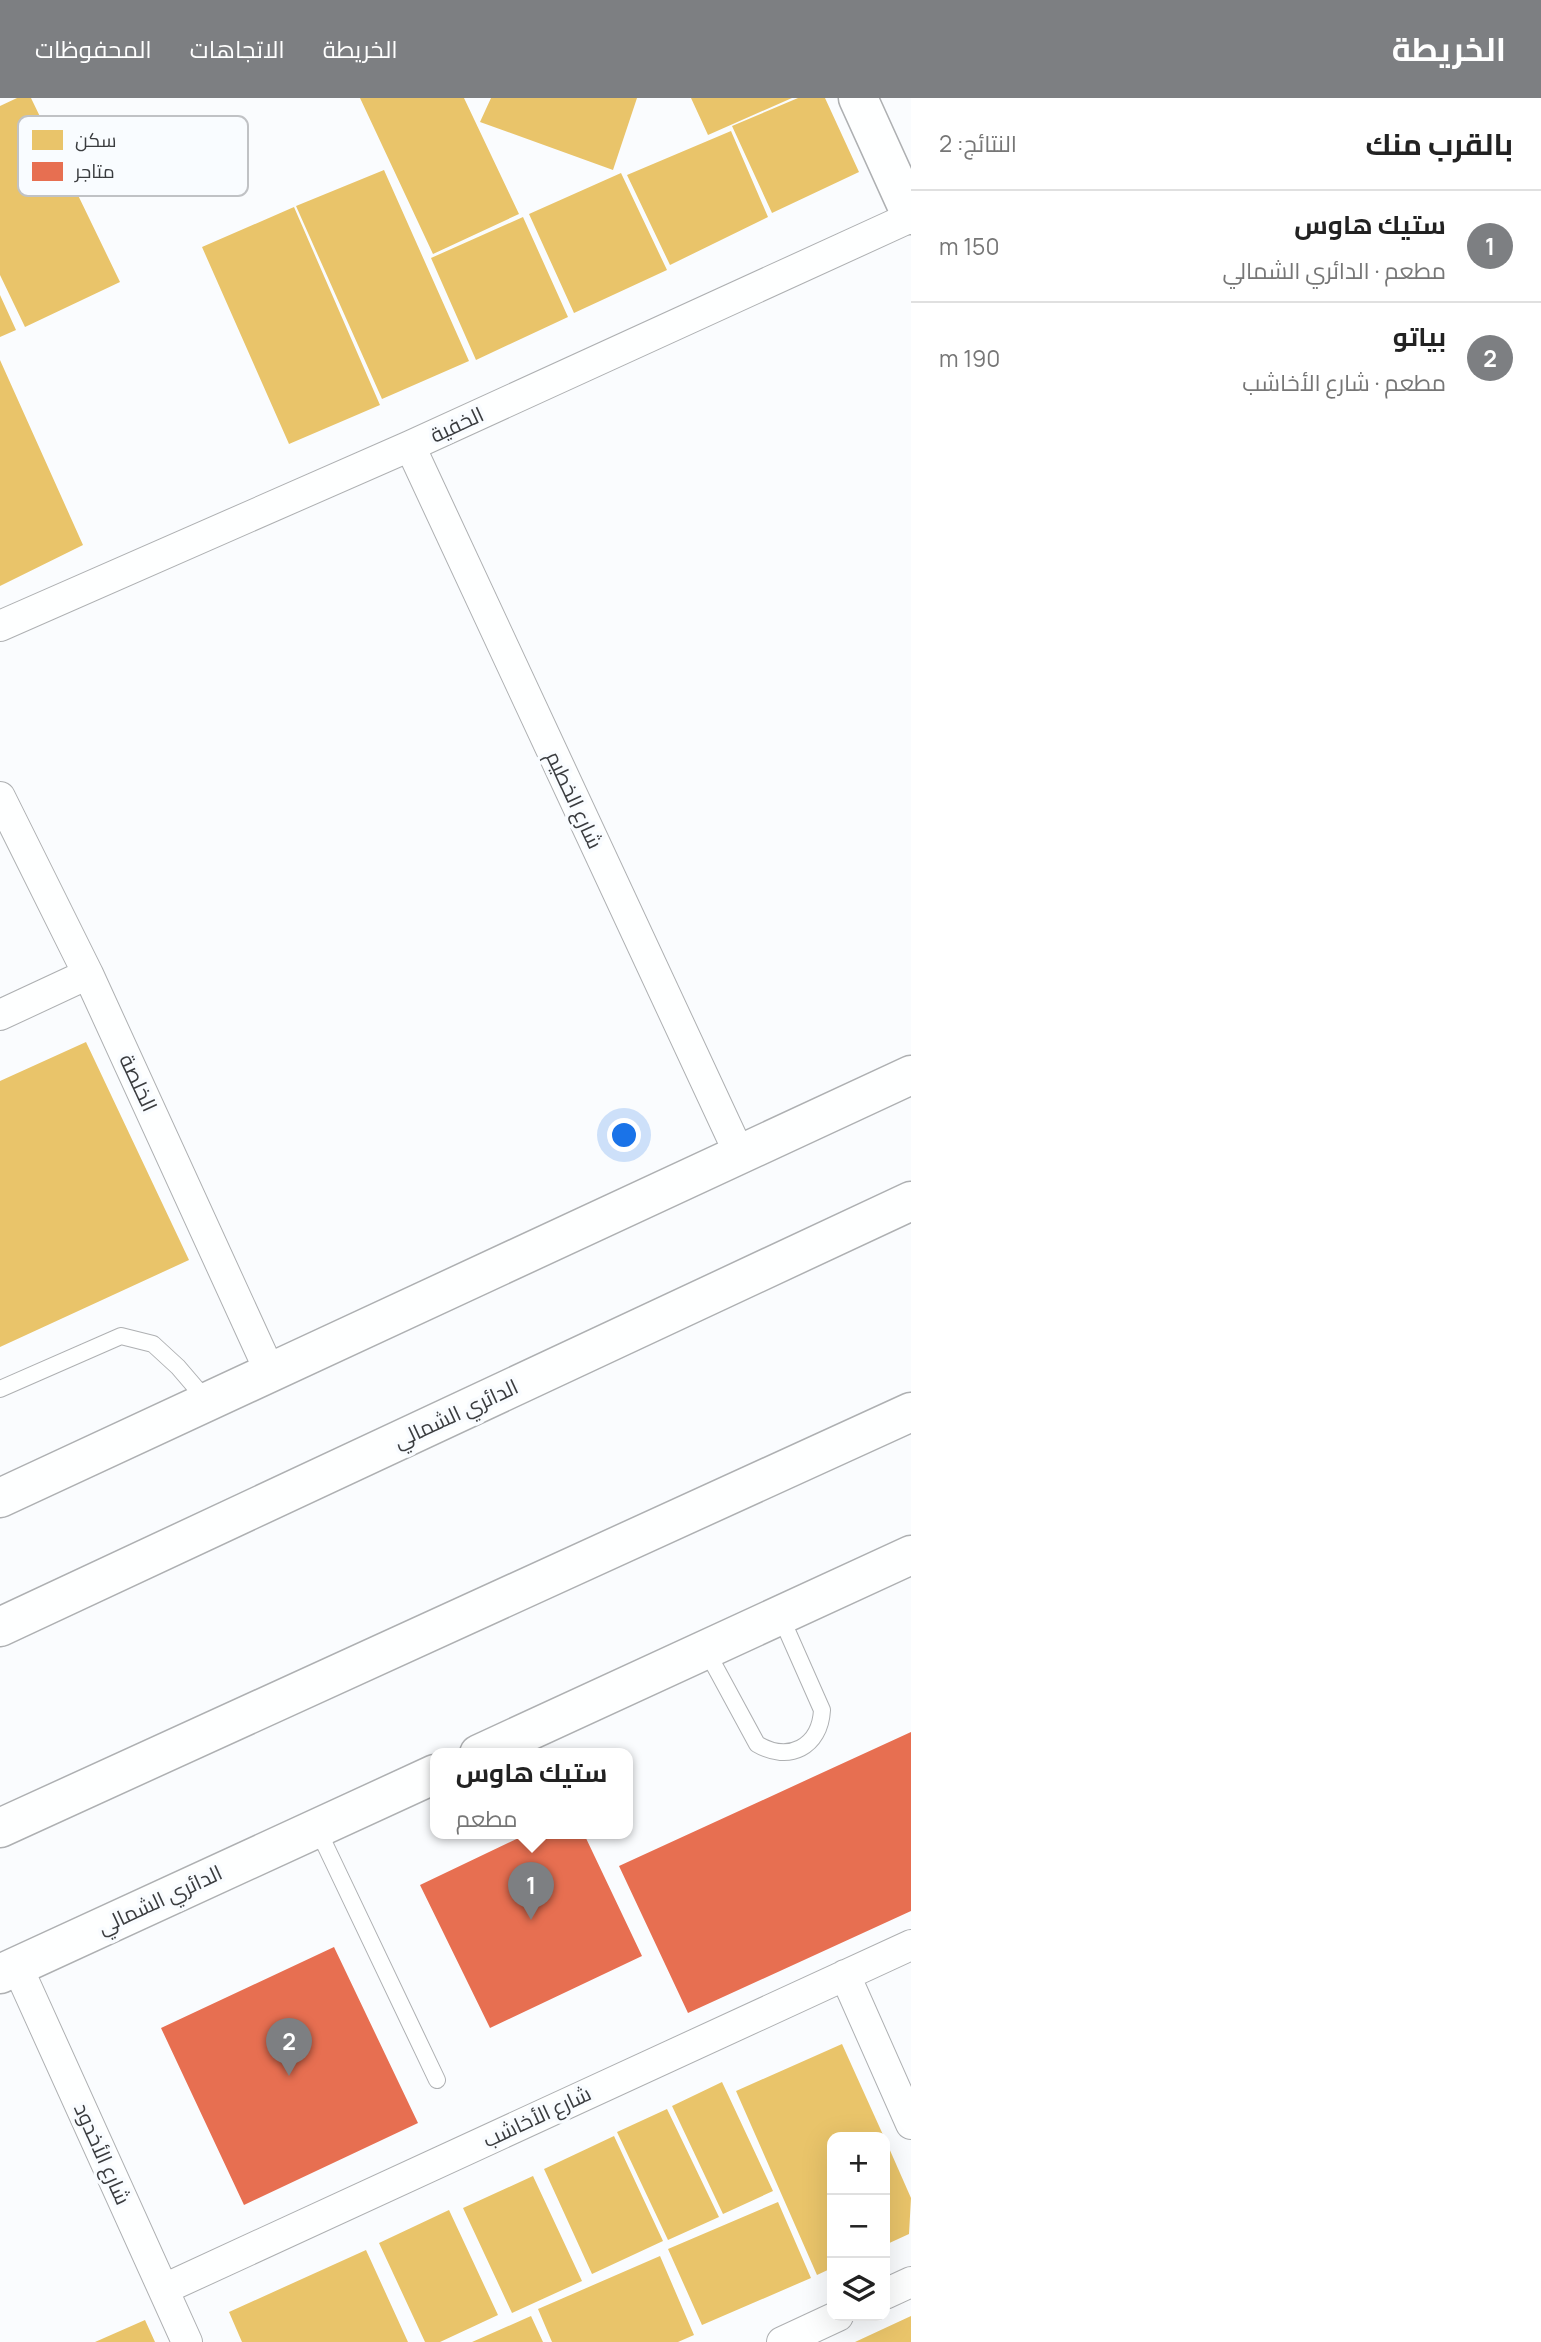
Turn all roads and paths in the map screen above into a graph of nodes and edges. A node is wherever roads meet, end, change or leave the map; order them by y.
1 (858, 98) edge
2 (911, 216) edge
3 (410, 446) junction
4 (0, 626) edge
5 (0, 797) edge
6 (88, 974) junction
7 (0, 1015) edge
8 (911, 1075) edge
9 (739, 1153) junction
10 (911, 1201) edge
11 (270, 1372) junction
12 (0, 1389) edge
13 (208, 1402) junction
14 (911, 1412) edge
15 (911, 1435) edge
16 (0, 1498) edge
17 (725, 1498) junction
18 (911, 1555) edge
19 (780, 1615) junction
20 (0, 1627) edge
21 (706, 1650) junction
22 (492, 1748) edge
23 (430, 1776) edge
24 (0, 1828) edge
25 (317, 1828) junction
26 (911, 1945) edge
27 (8, 1970) edge
28 (845, 1975) junction
29 (437, 2080) dead end
30 (911, 2124) edge
31 (911, 2282) edge
32 (164, 2289) junction
33 (890, 2292) edge
34 (827, 2321) edge
35 (187, 2342) edge
36 (782, 2342) edge

1 - 2 main road
2 - 3 street, الخفية
3 - 4 street, الخفية
3 - 9 street, شارع الخطيم
5 - 6 street, الخلصة
6 - 7 street
6 - 11 street, الخلصة
8 - 9 main road
9 - 11 main road
10 - 20 main road, الدائري الشمالي
11 - 13 main road
12 - 13 lane
13 - 16 main road
14 - 17 main road
15 - 17 main road
17 - 24 main road
18 - 19 main road
19 - 21 main road
19 - 21 lane
21 - 22 main road
23 - 25 main road, الدائري الشمالي
25 - 27 main road, الدائري الشمالي
25 - 29 lane
26 - 28 street, شارع الأخاشب
27 - 32 street, شارع الأخدود
28 - 30 street
28 - 32 street, شارع الأخاشب
31 - 33 street
32 - 35 street, شارع الأخدود
34 - 36 street

